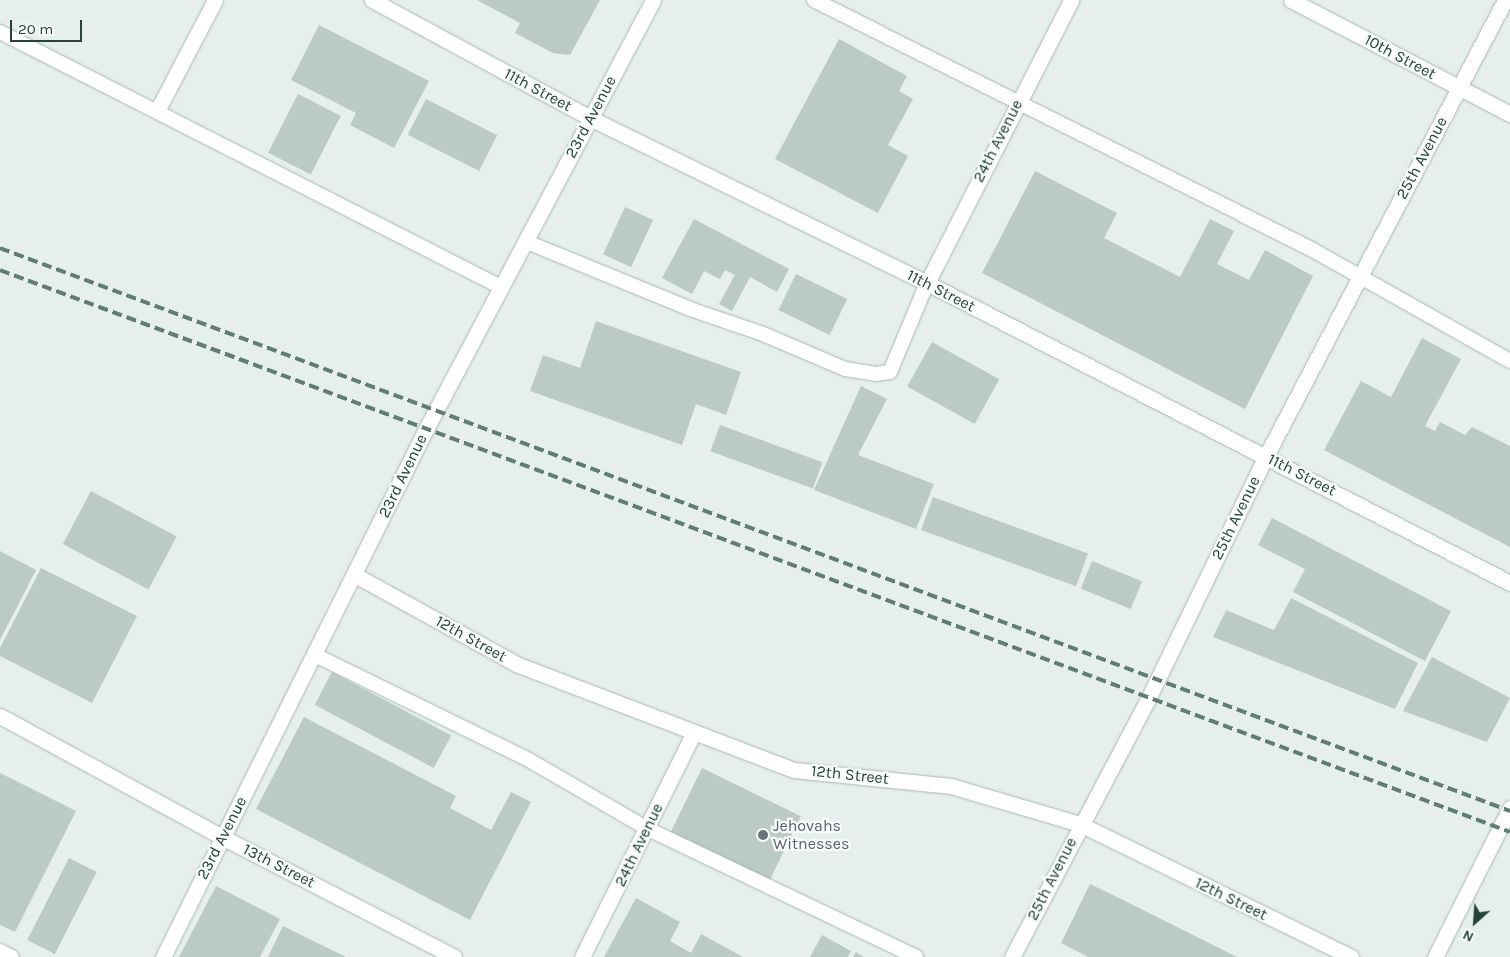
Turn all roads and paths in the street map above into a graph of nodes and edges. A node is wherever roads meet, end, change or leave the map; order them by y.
1 (215, 0) edge
2 (372, 0) edge
3 (653, 0) edge
4 (814, 0) edge
5 (1071, 0) edge
6 (1291, 0) edge
7 (1505, 0) edge
8 (0, 32) edge
9 (1459, 88) junction
10 (1018, 102) junction
11 (157, 111) junction
12 (1510, 114) edge
13 (590, 118) junction
14 (527, 242) junction
15 (1360, 277) junction
16 (927, 283) junction
17 (501, 287) junction
18 (1510, 361) edge
19 (1266, 456) junction
20 (355, 575) junction
21 (1510, 583) edge
22 (315, 655) junction
23 (0, 716) edge
24 (694, 732) junction
25 (1510, 808) edge
26 (1080, 824) junction
27 (648, 829) junction
28 (222, 837) junction
29 (0, 951) edge
30 (12, 957) edge
31 (163, 957) edge
32 (454, 957) edge
33 (582, 957) edge
34 (916, 957) edge
35 (1012, 957) edge
36 (1351, 957) edge
37 (1434, 957) edge

1 - 11 street
2 - 13 street, 11th Street
3 - 13 street, 23rd Avenue
4 - 10 lane
5 - 10 street, 24th Avenue
6 - 9 street, 10th Street
7 - 9 street, 25th Avenue
8 - 11 lane
9 - 12 street, 10th Street
9 - 15 street, 25th Avenue
10 - 15 lane
10 - 16 street, 24th Avenue
11 - 17 lane
13 - 14 street, 23rd Avenue
13 - 16 street, 11th Street
14 - 16 lane
14 - 17 street, 23rd Avenue
15 - 18 lane
15 - 19 street, 25th Avenue
16 - 19 street, 11th Street
17 - 20 street, 23rd Avenue
19 - 21 street, 11th Street
19 - 26 street, 25th Avenue
20 - 22 street, 23rd Avenue
20 - 24 street, 12th Street
22 - 27 lane
22 - 28 street, 23rd Avenue
23 - 28 street, 13th Street
24 - 26 street, 12th Street
24 - 27 street, 24th Avenue
25 - 37 street
26 - 35 street, 25th Avenue
26 - 36 street, 12th Street
27 - 33 street, 24th Avenue
27 - 34 lane
28 - 31 street, 23rd Avenue
28 - 32 street, 13th Street
29 - 30 lane

